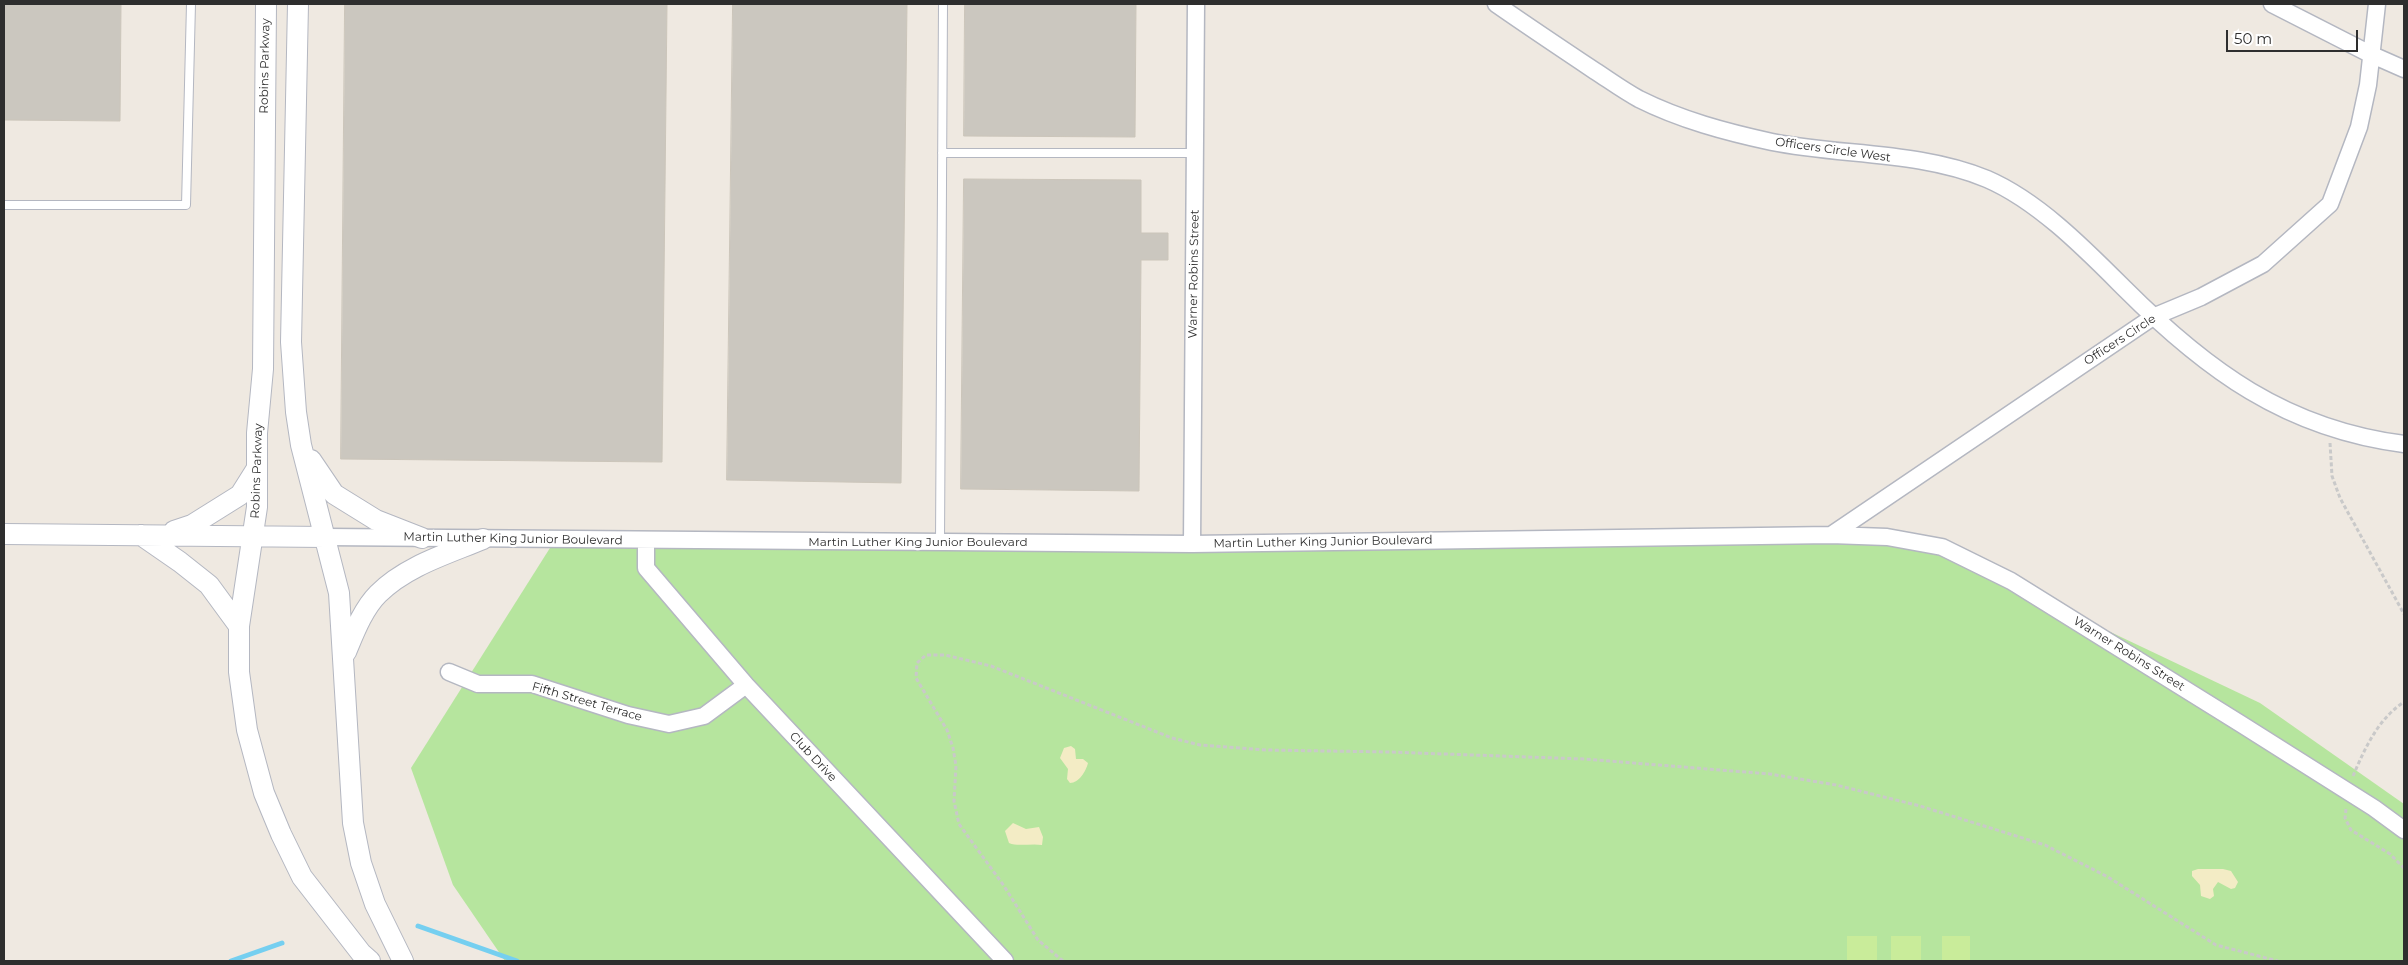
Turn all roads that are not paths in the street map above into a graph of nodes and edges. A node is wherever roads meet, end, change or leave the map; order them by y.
1 (191, 4) edge
2 (266, 4) edge
3 (298, 4) edge
4 (943, 4) edge
5 (1196, 4) edge
6 (1496, 4) edge
7 (2272, 4) edge
8 (2377, 4) edge
9 (2370, 54) junction
10 (2404, 68) edge
11 (942, 154) junction
12 (1195, 154) junction
13 (4, 205) edge
14 (2153, 317) junction
15 (2404, 444) edge
16 (301, 445) junction
17 (257, 468) junction
18 (4, 534) edge
19 (141, 535) junction
20 (163, 535) junction
21 (1831, 535) junction
22 (253, 536) junction
23 (326, 538) junction
24 (422, 538) junction
25 (484, 539) junction
26 (646, 541) junction
27 (940, 542) junction
28 (1192, 544) junction
29 (239, 626) junction
30 (344, 658) junction
31 (449, 672) dead end
32 (746, 685) junction
33 (2404, 830) edge
34 (370, 961) edge
35 (403, 961) edge
36 (1005, 961) edge

1 - 13 lane
2 - 17 street, Robins Parkway
3 - 16 street
4 - 11 lane
5 - 12 street, Warner Robins Street
6 - 14 street, Officers Circle West
7 - 9 street
8 - 9 street, Officers Circle
9 - 10 street
9 - 14 street, Officers Circle
11 - 12 lane
11 - 27 lane
12 - 28 street, Warner Robins Street
14 - 15 street, Officers Circle West
14 - 21 street, Officers Circle
16 - 23 street
16 - 24 street
17 - 20 street
17 - 22 street, Robins Parkway
18 - 19 street, Martin Luther King Junior Boulevard
19 - 20 street, Martin Luther King Junior Boulevard
19 - 29 street
20 - 22 street, Martin Luther King Junior Boulevard
21 - 28 street, Martin Luther King Junior Boulevard
21 - 33 street, Warner Robins Street
22 - 23 street, Martin Luther King Junior Boulevard
22 - 29 street, Robins Parkway
23 - 24 street, Martin Luther King Junior Boulevard
23 - 30 street
24 - 25 street, Martin Luther King Junior Boulevard
25 - 26 street, Martin Luther King Junior Boulevard
25 - 30 street
26 - 27 street, Martin Luther King Junior Boulevard
26 - 32 street, Club Drive
27 - 28 street, Martin Luther King Junior Boulevard
29 - 34 street, Robins Parkway
30 - 35 street
31 - 32 street, Fifth Street Terrace
32 - 36 street, Club Drive

